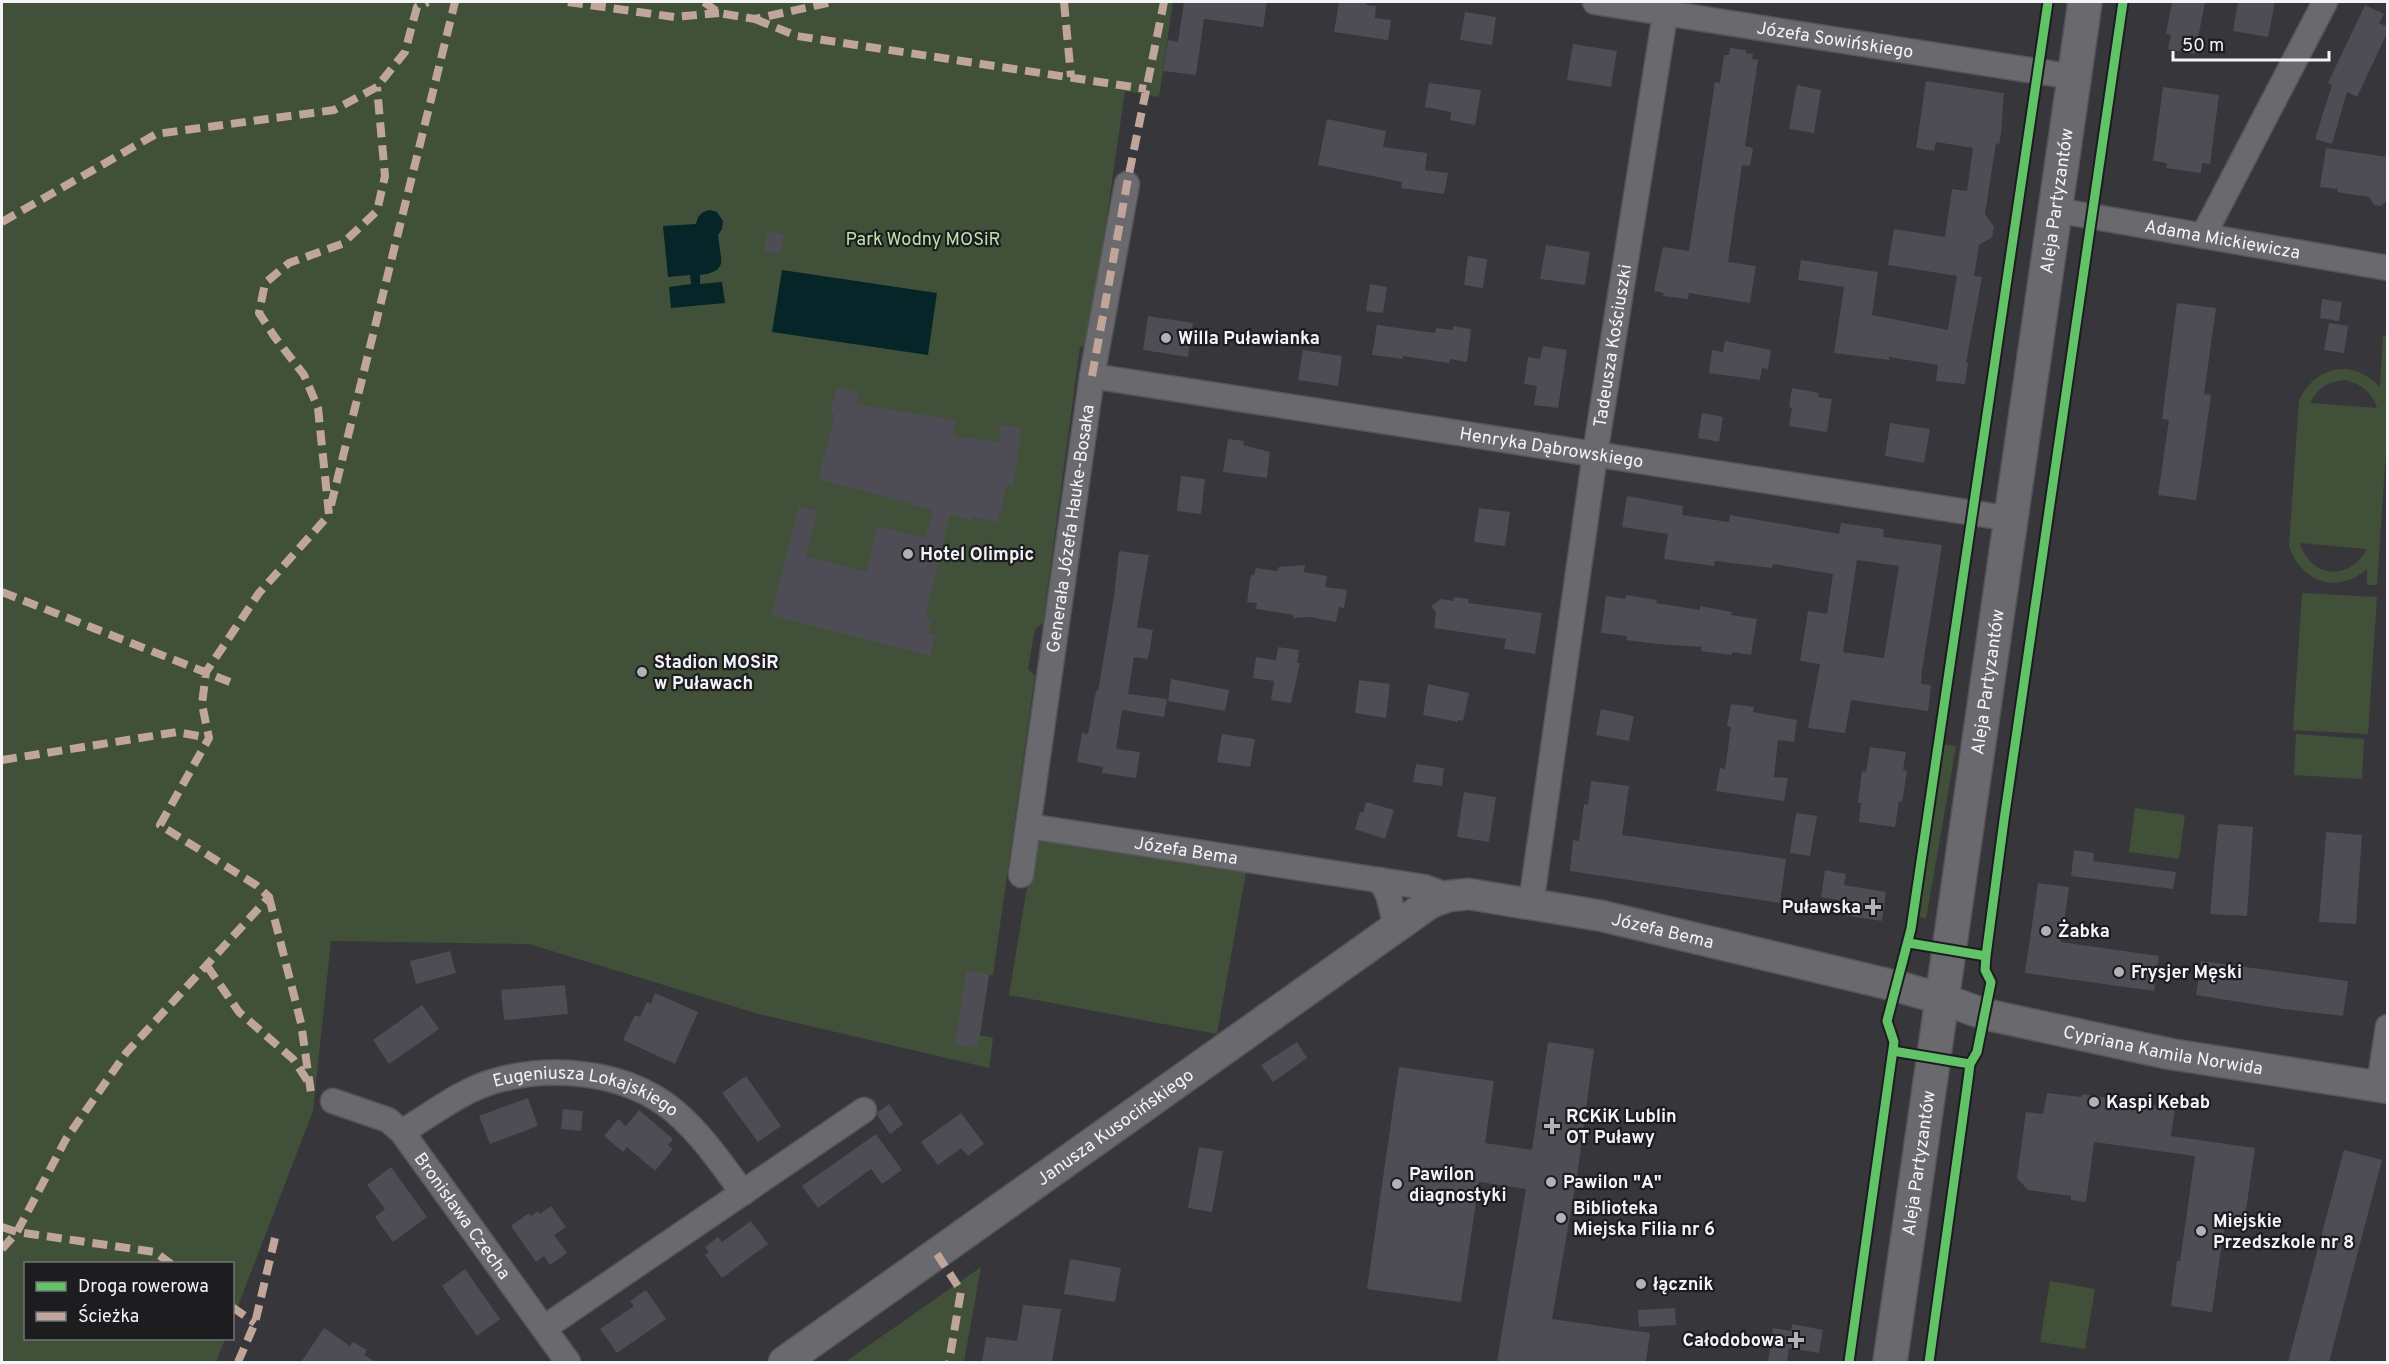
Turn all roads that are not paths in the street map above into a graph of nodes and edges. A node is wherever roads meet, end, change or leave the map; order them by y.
1 (1595, 2) edge
2 (2085, 2) edge
3 (2325, 2) edge
4 (1667, 7) edge
5 (2074, 77) junction
6 (1127, 184) dead end
7 (2055, 210) junction
8 (2203, 236) junction
9 (2388, 268) edge
10 (1092, 376) junction
11 (1594, 454) junction
12 (2012, 519) junction
13 (1028, 826) junction
14 (1021, 875) dead end
15 (1380, 880) junction
16 (1449, 896) junction
17 (1531, 904) junction
18 (1396, 927) junction
19 (1942, 999) junction
20 (2388, 1027) edge
21 (2383, 1087) edge
22 (333, 1101) dead end
23 (864, 1110) dead end
24 (402, 1132) junction
25 (743, 1193) junction
26 (544, 1328) junction
27 (568, 1362) edge
28 (784, 1362) edge
29 (1890, 1362) edge

1 - 4 street, Józefa Sowińskiego
2 - 5 main road, Aleja Partyzantów
3 - 8 street
4 - 5 street, Józefa Sowińskiego
4 - 11 street, Tadeusza Kościuszki
5 - 7 main road, Aleja Partyzantów
6 - 10 street, Generała Józefa Hauke-Bosaka
7 - 8 street, Adama Mickiewicza
7 - 12 main road, Aleja Partyzantów
8 - 9 street, Adama Mickiewicza
10 - 11 street, Henryka Dąbrowskiego
10 - 13 street, Generała Józefa Hauke-Bosaka
11 - 12 street, Henryka Dąbrowskiego
11 - 17 street, Tadeusza Kościuszki
12 - 19 main road, Aleja Partyzantów
13 - 14 street, Generała Józefa Hauke-Bosaka
13 - 15 street, Józefa Bema
15 - 16 street, Józefa Bema
15 - 18 street
16 - 17 street, Józefa Bema
16 - 18 street, Janusza Kusocińskiego
17 - 19 street, Józefa Bema
18 - 28 street, Janusza Kusocińskiego
19 - 21 street, Cypriana Kamila Norwida
19 - 29 main road, Aleja Partyzantów
20 - 21 street
22 - 24 street, Bronisława Czecha
23 - 25 street
24 - 25 street, Eugeniusza Lokajskiego
24 - 26 street, Bronisława Czecha
25 - 26 street
26 - 27 street, Bronisława Czecha

